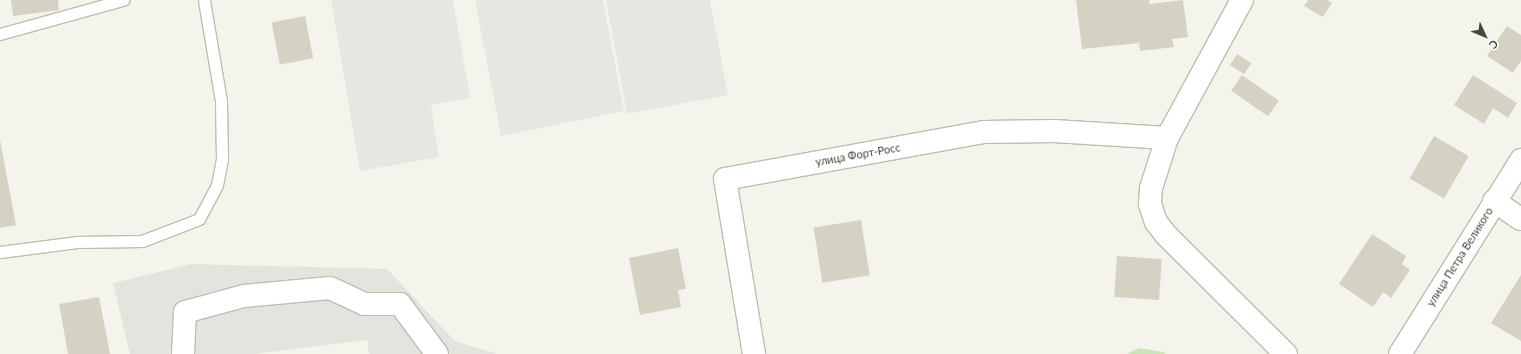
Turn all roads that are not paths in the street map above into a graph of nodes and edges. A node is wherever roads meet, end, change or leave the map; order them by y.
1 (123, 0) edge
2 (204, 0) edge
3 (1242, 0) edge
4 (0, 34) edge
5 (1167, 138) junction
6 (1521, 160) edge
7 (1494, 202) junction
8 (1521, 219) edge
9 (0, 252) edge
10 (183, 354) edge
11 (437, 354) edge
12 (754, 354) edge
13 (1286, 354) edge
14 (1400, 354) edge

1 - 4 lane
2 - 9 lane
3 - 5 street
5 - 12 street, улица Форт-Росс
5 - 13 street
6 - 7 street, улица Петра Великого
7 - 8 street
7 - 14 street, улица Петра Великого
10 - 11 street

